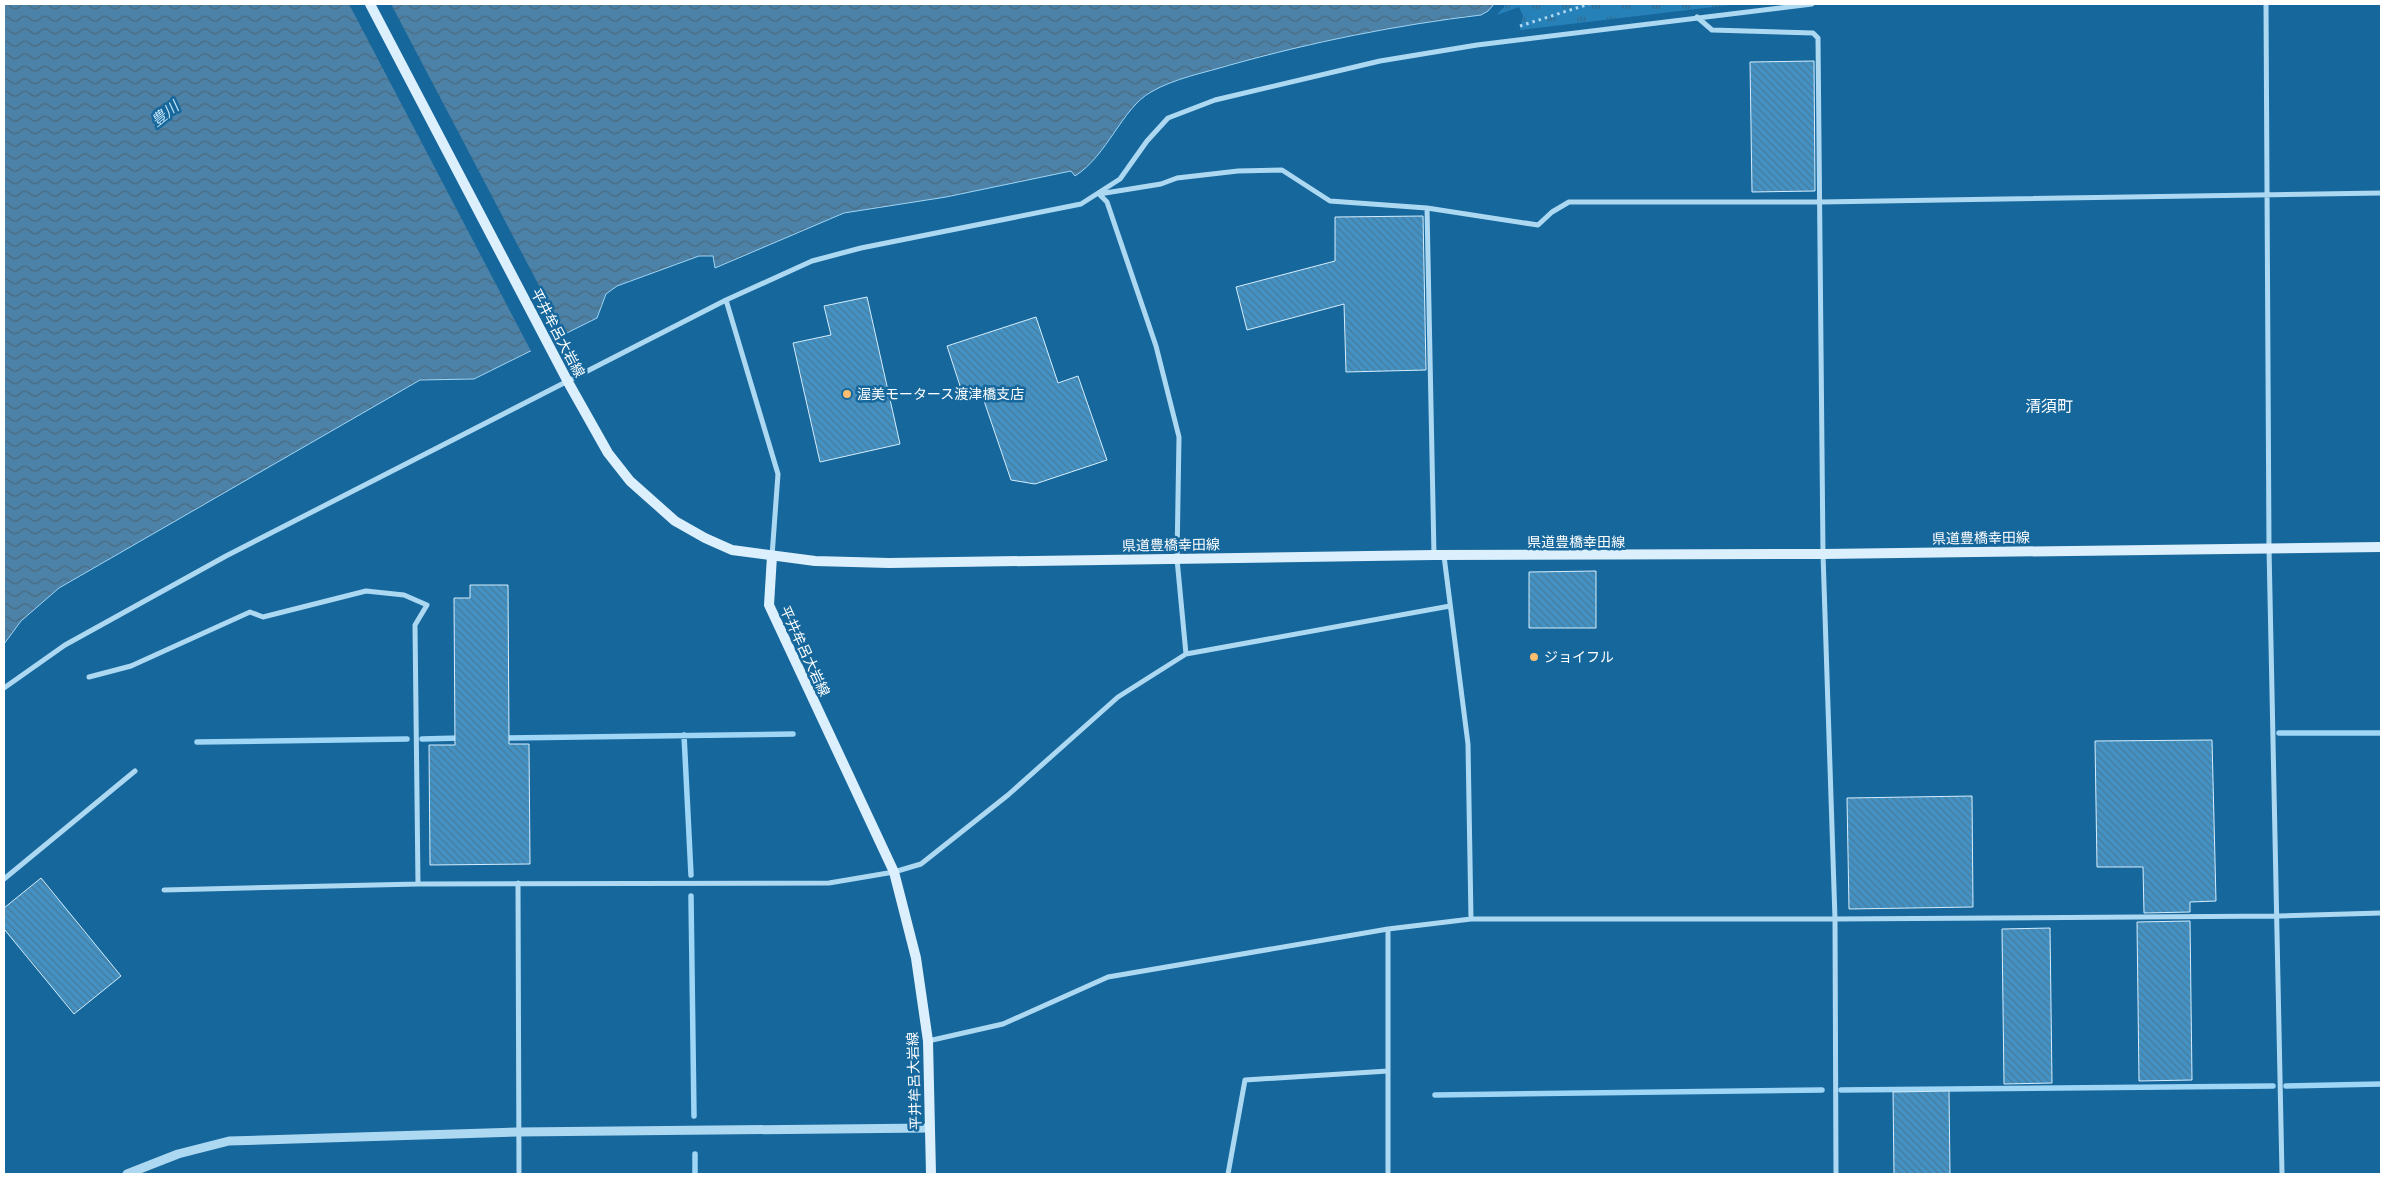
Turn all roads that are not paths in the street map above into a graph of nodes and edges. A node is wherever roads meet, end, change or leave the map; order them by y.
1 (370, 4) edge
2 (1812, 4) edge
3 (2266, 4) edge
4 (1697, 17) junction
5 (2381, 193) edge
6 (1100, 194) junction
7 (2266, 194) junction
8 (1821, 202) junction
9 (1427, 208) junction
10 (726, 300) junction
11 (567, 379) junction
12 (2381, 547) edge
13 (2269, 548) junction
14 (1823, 554) junction
15 (772, 556) junction
16 (1439, 556) junction
17 (1177, 559) junction
18 (1450, 606) junction
19 (1186, 654) junction
20 (89, 677) dead end
21 (4, 688) edge
22 (135, 772) dead end
23 (894, 872) junction
24 (4, 879) edge
25 (418, 884) junction
26 (518, 884) junction
27 (164, 890) dead end
28 (2381, 913) edge
29 (2279, 916) junction
30 (1471, 919) junction
31 (1835, 919) junction
32 (1388, 929) junction
33 (928, 1041) junction
34 (1388, 1070) junction
35 (929, 1128) junction
36 (518, 1132) junction
37 (127, 1174) edge
38 (519, 1174) edge
39 (931, 1174) edge
40 (1228, 1174) edge
41 (1388, 1174) edge
42 (1836, 1174) edge
43 (2282, 1174) edge

1 - 11 main road, 平井牟呂大岩線
2 - 4 street
3 - 7 street
4 - 6 street
4 - 8 street
5 - 7 street
6 - 9 street
6 - 10 street
6 - 17 street
7 - 8 street
7 - 13 street
8 - 9 street
8 - 14 street
9 - 16 street
10 - 11 street
10 - 15 street
11 - 15 main road, 平井牟呂大岩線
11 - 21 street
12 - 13 main road, 県道豊橋幸田線
13 - 14 main road, 県道豊橋幸田線
13 - 29 street
14 - 16 main road, 県道豊橋幸田線
14 - 31 street
15 - 17 main road, 県道豊橋幸田線
15 - 23 main road, 平井牟呂大岩線
16 - 17 main road, 県道豊橋幸田線
16 - 18 street
17 - 19 street
18 - 19 street
18 - 30 street
19 - 23 street
20 - 25 street
22 - 24 street
23 - 26 street
23 - 33 main road, 平井牟呂大岩線
25 - 26 street
25 - 27 street
26 - 36 street
28 - 29 street
29 - 31 street
29 - 43 street
30 - 31 street
30 - 32 street
31 - 42 street
32 - 33 street
32 - 34 street
33 - 35 main road, 平井牟呂大岩線
34 - 40 street
34 - 41 street
35 - 36 street
35 - 39 main road, 平井牟呂大岩線
36 - 37 street
36 - 38 street

